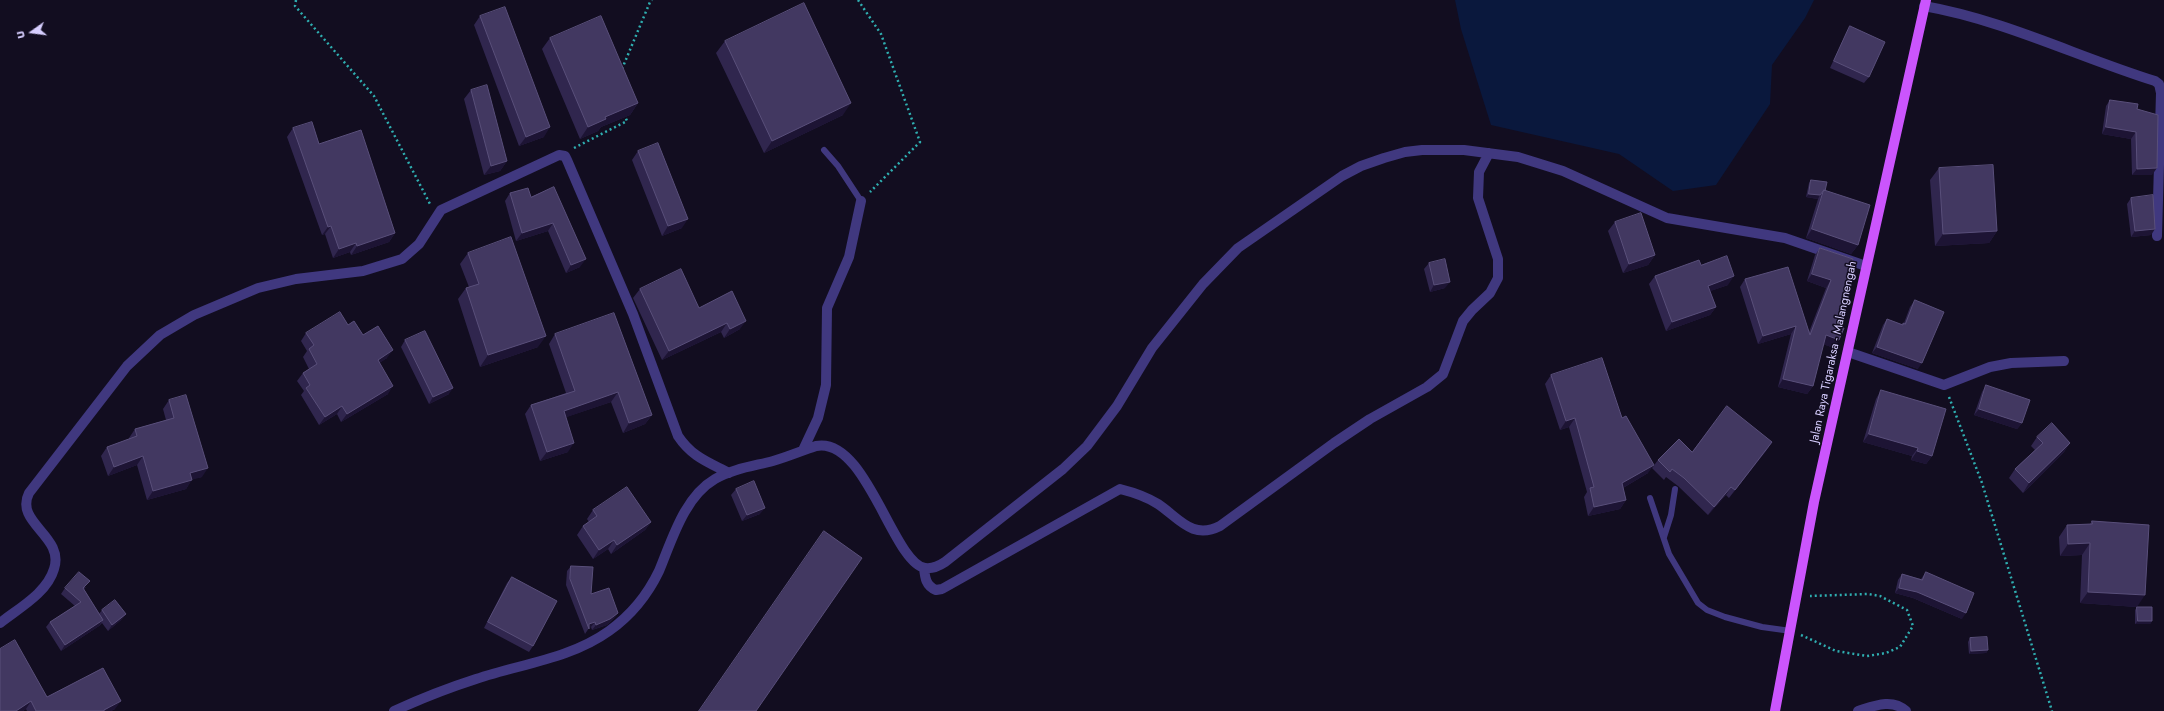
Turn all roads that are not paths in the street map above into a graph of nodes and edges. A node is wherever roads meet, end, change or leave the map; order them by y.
1 (1925, 3) edge
2 (824, 150) dead end
3 (1489, 153) junction
4 (861, 201) joint
5 (2157, 236) dead end
6 (1866, 266) junction
7 (1848, 352) junction
8 (2064, 361) dead end
9 (803, 450) junction
10 (729, 473) junction
11 (1675, 489) dead end
12 (1650, 498) dead end
13 (1664, 537) junction
14 (924, 568) junction
15 (0, 623) edge
16 (1790, 631) junction
17 (394, 711) edge
18 (1775, 711) edge
19 (1858, 711) edge
20 (1906, 711) edge

1 - 5 street
1 - 6 main road, Jalan Raya Tigaraksa - Malangnengah
2 - 4 lane
3 - 6 street
3 - 14 street
3 - 14 street
4 - 9 street
6 - 7 main road, Jalan Raya Tigaraksa - Malangnengah
7 - 8 street
7 - 16 main road, Jalan Raya Tigaraksa - Malangnengah
9 - 10 street
9 - 14 street
10 - 15 street
10 - 17 street
11 - 13 lane
12 - 13 lane
13 - 16 lane
16 - 18 main road, Jalan Raya Tigaraksa - Malangnengah
19 - 20 street

